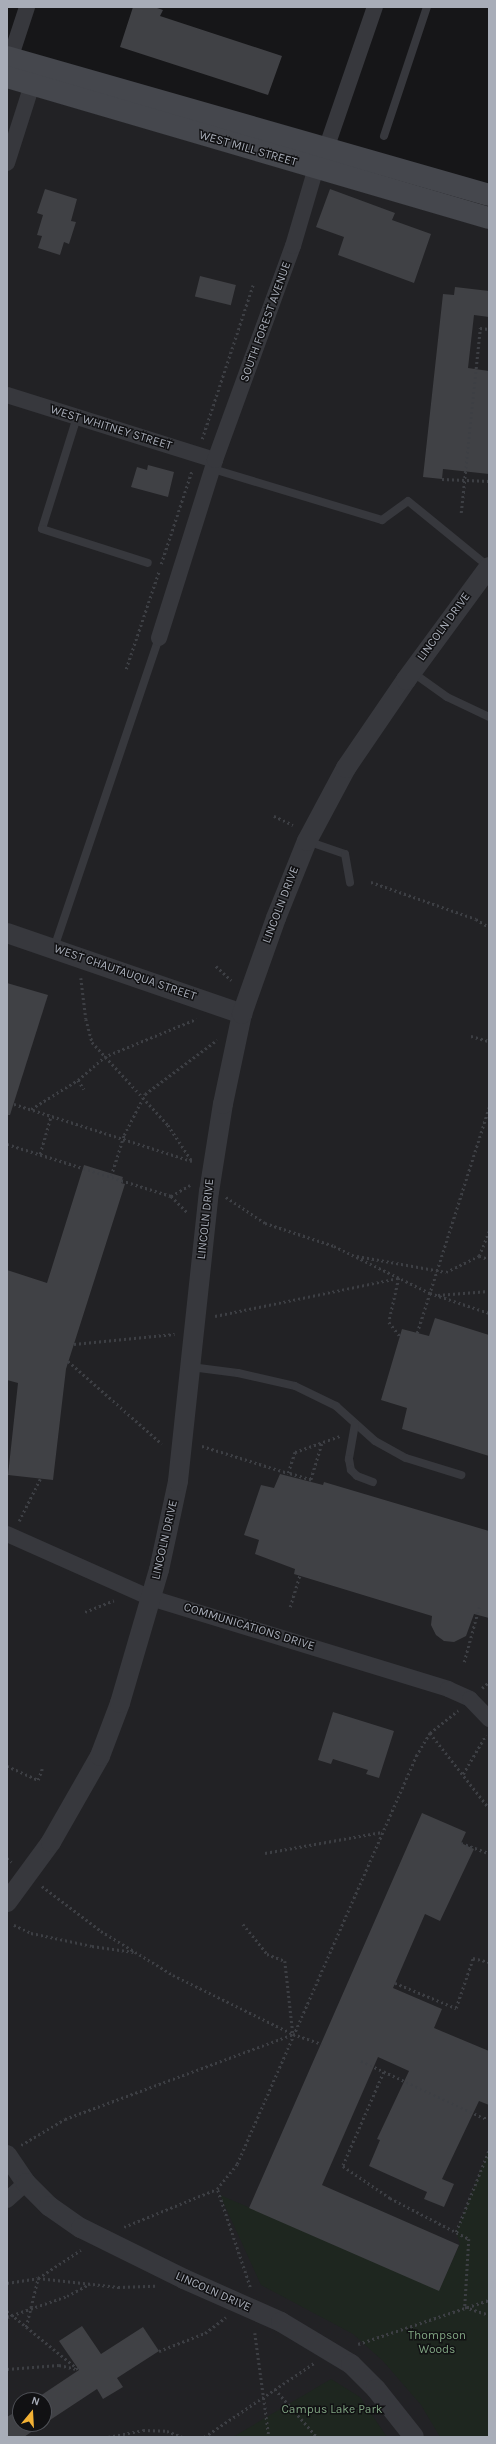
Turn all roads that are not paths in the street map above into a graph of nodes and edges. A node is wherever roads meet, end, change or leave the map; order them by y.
1 (27, 7) edge
2 (375, 7) edge
3 (427, 7) edge
4 (38, 64) junction
5 (8, 65) edge
6 (32, 86) junction
7 (384, 136) dead end
8 (321, 159) junction
9 (7, 163) edge
10 (489, 195) edge
11 (489, 218) edge
12 (7, 395) edge
13 (76, 417) junction
14 (214, 465) junction
15 (148, 563) dead end
16 (489, 567) edge
17 (159, 638) joint
18 (412, 672) junction
19 (489, 716) edge
20 (307, 841) junction
21 (350, 883) dead end
22 (7, 933) edge
23 (54, 948) junction
24 (242, 1014) junction
25 (191, 1367) junction
26 (354, 1427) junction
27 (461, 1475) dead end
28 (374, 1482) dead end
29 (9, 1535) edge
30 (151, 1598) junction
31 (488, 1727) edge
32 (7, 1902) edge
33 (12, 2151) edge
34 (26, 2183) junction
35 (7, 2200) edge
36 (414, 2437) edge

1 - 5 street
2 - 8 street, SOUTH FOREST AVENUE
3 - 7 lane
4 - 5 main road, WEST MILL STREET
4 - 6 street
4 - 8 main road, WEST MILL STREET
5 - 6 main road, WEST MILL STREET
6 - 8 main road, WEST MILL STREET
6 - 9 street
8 - 10 main road, WEST MILL STREET
8 - 11 main road, WEST MILL STREET
8 - 14 street, SOUTH FOREST AVENUE
12 - 13 street, WEST WHITNEY STREET
13 - 14 street, WEST WHITNEY STREET
13 - 15 lane
14 - 16 lane
14 - 17 street, SOUTH FOREST AVENUE
16 - 18 street, LINCOLN DRIVE
17 - 23 lane
18 - 19 lane
18 - 20 street, LINCOLN DRIVE
20 - 21 lane
20 - 24 street, LINCOLN DRIVE
22 - 23 street, WEST CHAUTAUQUA STREET
23 - 24 street, WEST CHAUTAUQUA STREET
24 - 25 street, LINCOLN DRIVE
25 - 26 lane
25 - 30 street, LINCOLN DRIVE
26 - 27 lane
26 - 28 lane
29 - 30 street, COMMUNICATIONS DRIVE
30 - 31 street, COMMUNICATIONS DRIVE
30 - 32 street, LINCOLN DRIVE
33 - 34 street, LINCOLN DRIVE
34 - 35 street
34 - 36 street, LINCOLN DRIVE

